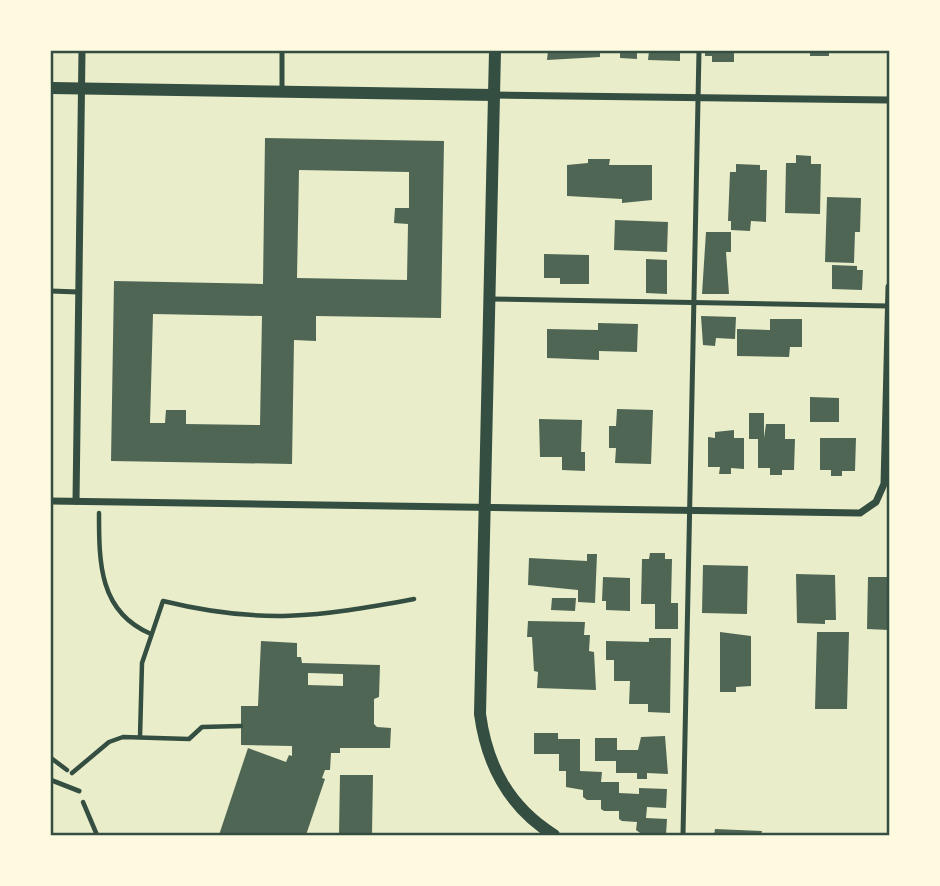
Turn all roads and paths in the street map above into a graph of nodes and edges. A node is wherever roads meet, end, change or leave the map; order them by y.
1 (82, 51) edge
2 (282, 51) edge
3 (495, 51) edge
4 (699, 51) edge
5 (51, 88) edge
6 (81, 89) junction
7 (282, 92) junction
8 (494, 95) junction
9 (698, 99) junction
10 (889, 100) edge
11 (889, 287) edge
12 (51, 291) edge
13 (78, 292) junction
14 (489, 299) junction
15 (695, 303) junction
16 (889, 306) edge
17 (51, 501) edge
18 (76, 502) junction
19 (100, 502) junction
20 (483, 509) junction
21 (690, 512) junction
22 (414, 599) dead end
23 (151, 634) junction
24 (241, 726) dead end
25 (140, 737) junction
26 (72, 773) dead end
27 (51, 780) edge
28 (79, 791) dead end
29 (554, 835) edge
30 (683, 835) edge

1 - 6 street
2 - 7 lane
3 - 8 street
4 - 9 lane
5 - 6 street
6 - 7 street
6 - 13 street
7 - 8 street
8 - 9 street
8 - 14 street
9 - 10 street
9 - 15 lane
11 - 16 street
12 - 13 lane
13 - 18 street
14 - 15 lane
14 - 20 street
15 - 16 lane
15 - 21 lane
16 - 21 street
17 - 18 street
18 - 19 street
19 - 20 street
19 - 23 path
20 - 21 street
20 - 29 street
21 - 30 lane
22 - 23 path
23 - 25 path
24 - 25 path
25 - 26 path
27 - 28 lane

